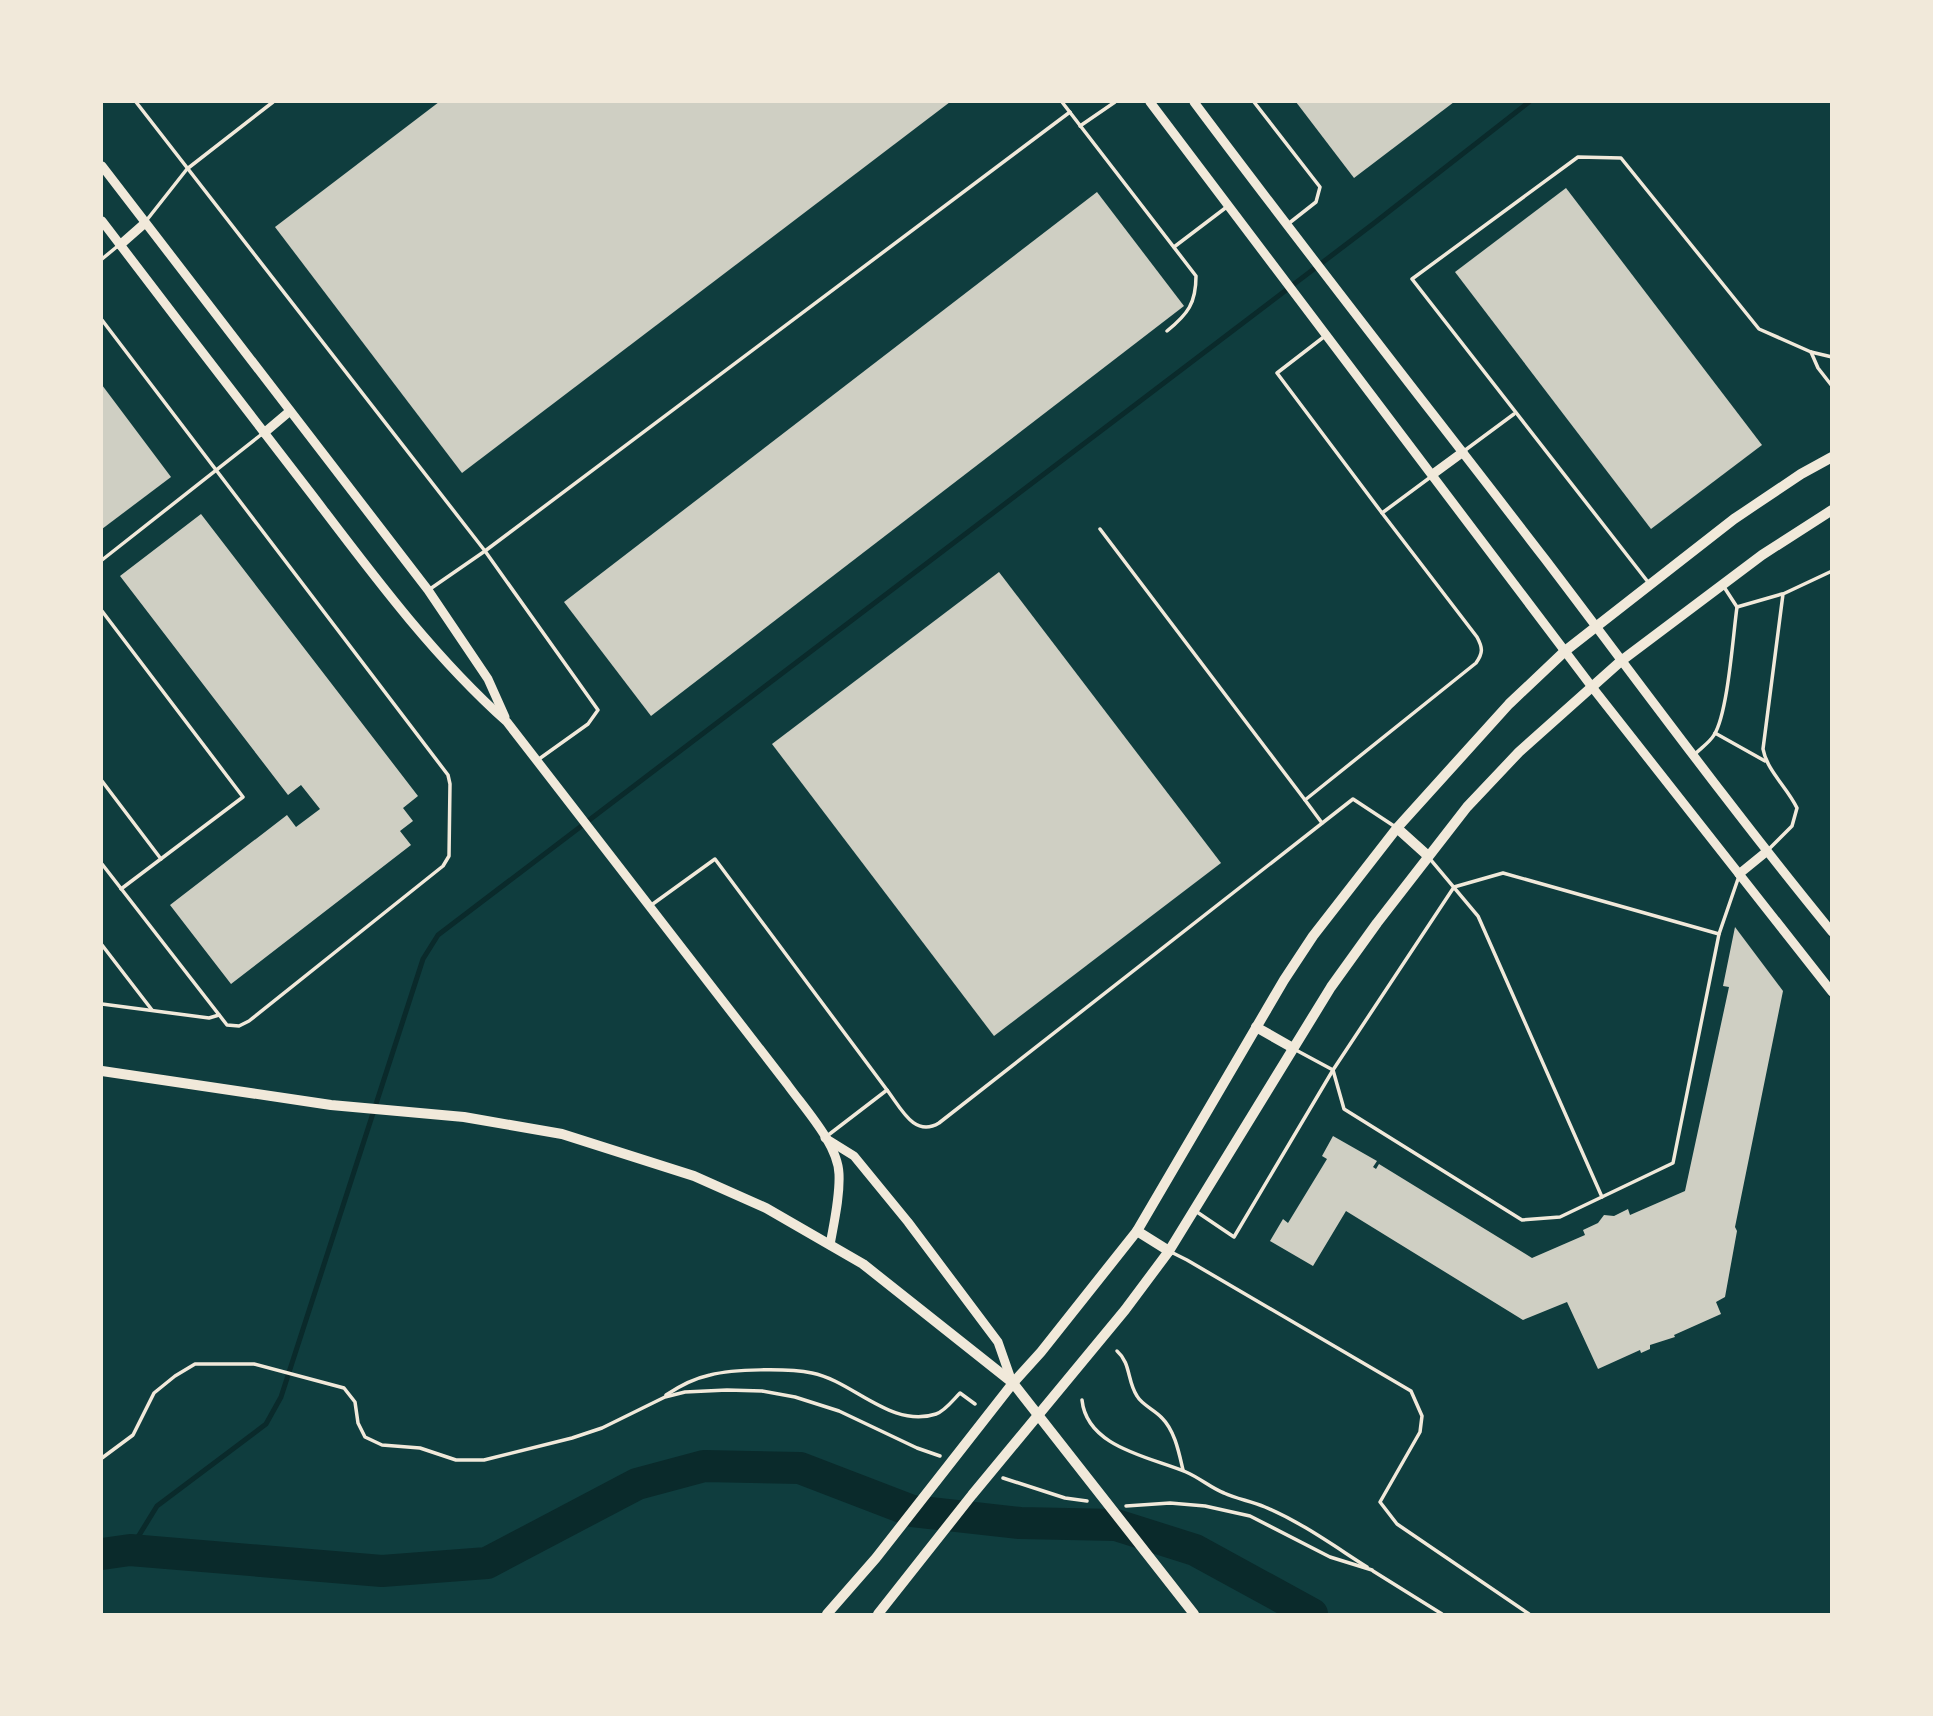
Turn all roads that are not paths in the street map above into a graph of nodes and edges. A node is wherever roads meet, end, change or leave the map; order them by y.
1 (136, 102) edge
2 (274, 102) edge
3 (1062, 102) edge
4 (1115, 102) edge
5 (1150, 102) edge
6 (1194, 102) edge
7 (1254, 102) edge
8 (1070, 112) junction
9 (1080, 126) junction
10 (102, 166) edge
11 (187, 169) junction
12 (1229, 205) junction
13 (102, 221) edge
14 (145, 223) junction
15 (1286, 226) junction
16 (120, 245) junction
17 (1174, 247) junction
18 (102, 259) edge
19 (102, 320) edge
20 (1167, 331) dead end
21 (1327, 334) junction
22 (1811, 352) junction
23 (1832, 357) edge
24 (1832, 386) edge
25 (290, 411) junction
26 (1515, 414) junction
27 (264, 433) junction
28 (1463, 452) junction
29 (1832, 457) edge
30 (217, 470) junction
31 (1433, 474) junction
32 (1832, 510) edge
33 (1382, 513) junction
34 (1100, 528) dead end
35 (485, 551) junction
36 (102, 561) edge
37 (1832, 571) edge
38 (1649, 583) junction
39 (1722, 585) junction
40 (428, 590) junction
41 (1783, 594) junction
42 (1737, 607) junction
43 (102, 611) edge
44 (1595, 625) junction
45 (1565, 651) junction
46 (1621, 661) junction
47 (1592, 687) junction
48 (508, 722) junction
49 (1715, 733) junction
50 (1693, 755) junction
51 (537, 761) junction
52 (1765, 761) junction
53 (102, 781) edge
54 (1305, 800) junction
55 (1322, 824) junction
56 (1397, 828) junction
57 (1766, 852) junction
58 (1427, 855) junction
59 (162, 859) junction
60 (102, 864) edge
61 (1740, 874) junction
62 (1454, 887) junction
63 (121, 889) junction
64 (649, 907) junction
65 (1832, 932) edge
66 (1719, 934) junction
67 (102, 945) edge
68 (1832, 992) edge
69 (102, 1004) edge
70 (152, 1010) junction
71 (219, 1015) junction
72 (1256, 1027) junction
73 (1293, 1048) junction
74 (1333, 1070) junction
75 (102, 1071) edge
76 (887, 1090) junction
77 (825, 1138) junction
78 (1602, 1196) junction
79 (1195, 1211) junction
80 (1137, 1231) junction
81 (830, 1245) junction
82 (1169, 1251) junction
83 (1013, 1383) junction
84 (1038, 1415) junction
85 (1191, 1611) edge
86 (827, 1615) edge
87 (878, 1615) edge
88 (1529, 1615) edge

1 - 11 lane
2 - 11 lane
3 - 8 lane
4 - 9 lane
5 - 12 street
6 - 15 street
7 - 15 lane
8 - 9 lane
8 - 35 lane
9 - 17 lane
10 - 14 street
11 - 14 lane
11 - 35 lane
12 - 17 lane
12 - 21 street
13 - 16 street
14 - 16 street
14 - 25 street
15 - 28 street
16 - 18 lane
16 - 27 street
17 - 20 lane
19 - 30 lane
21 - 31 street
21 - 33 lane
22 - 23 lane
22 - 24 lane
22 - 26 lane
25 - 27 street
25 - 40 street
26 - 28 lane
26 - 38 lane
27 - 30 lane
27 - 48 street
28 - 31 street
28 - 44 street
29 - 38 main road
30 - 36 lane
30 - 71 lane
31 - 33 lane
31 - 45 street
32 - 39 main road
33 - 54 lane
34 - 54 lane
35 - 40 lane
35 - 51 lane
37 - 41 lane
38 - 44 main road
39 - 42 lane
39 - 46 main road
40 - 48 street
41 - 42 lane
41 - 52 lane
42 - 49 lane
43 - 59 lane
44 - 45 main road
44 - 46 street
45 - 47 street
45 - 56 main road
46 - 47 main road
46 - 50 street
47 - 58 main road
47 - 61 street
48 - 51 street
49 - 50 lane
49 - 52 lane
50 - 57 street
51 - 64 street
52 - 57 lane
53 - 59 lane
54 - 55 lane
55 - 56 lane
55 - 76 lane
56 - 58 main road
56 - 72 main road
57 - 61 street
57 - 65 street
58 - 62 lane
58 - 73 main road
59 - 63 lane
60 - 63 lane
61 - 66 lane
61 - 68 street
62 - 66 lane
62 - 74 lane
62 - 78 lane
63 - 71 lane
64 - 76 lane
64 - 77 street
66 - 78 lane
67 - 70 lane
69 - 70 lane
70 - 71 lane
72 - 73 main road
72 - 80 main road
73 - 74 lane
73 - 79 main road
74 - 78 lane
74 - 79 lane
75 - 81 main road
76 - 77 lane
77 - 81 street
77 - 83 street
79 - 82 main road
80 - 82 main road
80 - 83 main road
81 - 83 main road
82 - 84 main road
82 - 88 lane
83 - 84 main road
83 - 86 main road
84 - 85 main road
84 - 87 main road

